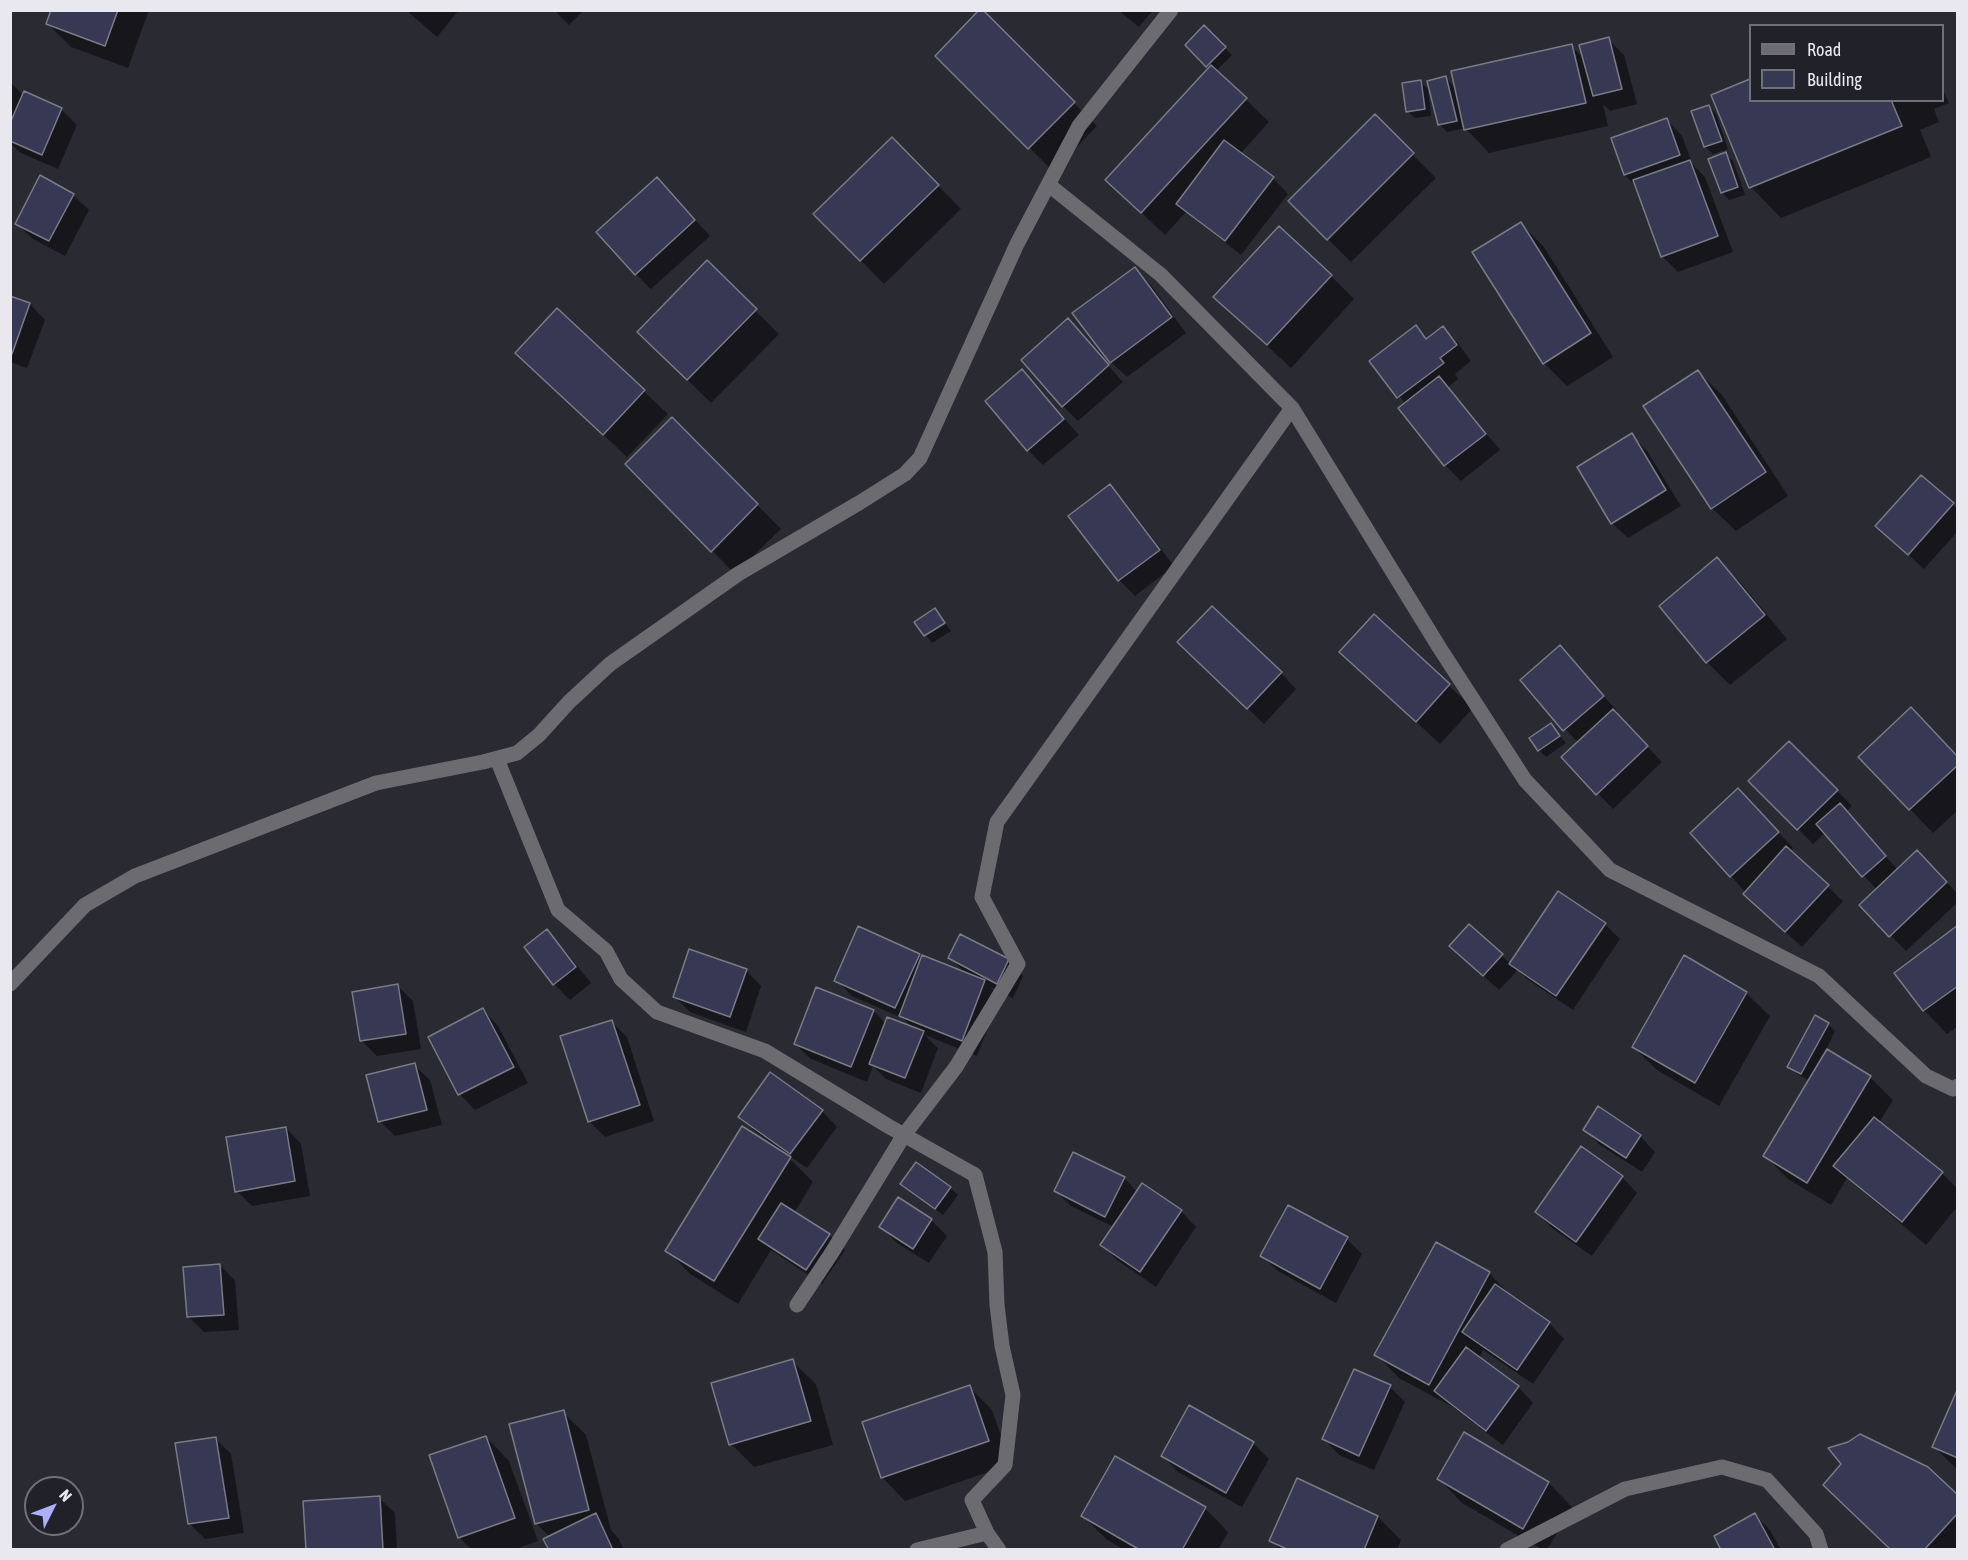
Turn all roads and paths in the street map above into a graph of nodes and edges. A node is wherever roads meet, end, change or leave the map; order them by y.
1 (1171, 10) edge
2 (1048, 185) junction
3 (1292, 408) junction
4 (497, 759) junction
5 (10, 984) edge
6 (1958, 1086) edge
7 (904, 1135) junction
8 (797, 1305) dead end
9 (987, 1533) junction
10 (917, 1550) edge
11 (999, 1550) edge
12 (1507, 1550) edge
13 (1821, 1550) edge

1 - 2 street
2 - 3 street
2 - 4 street
3 - 6 street
3 - 7 street
4 - 5 street
4 - 7 street
7 - 8 street
7 - 9 street
9 - 10 street
9 - 11 street
12 - 13 street

